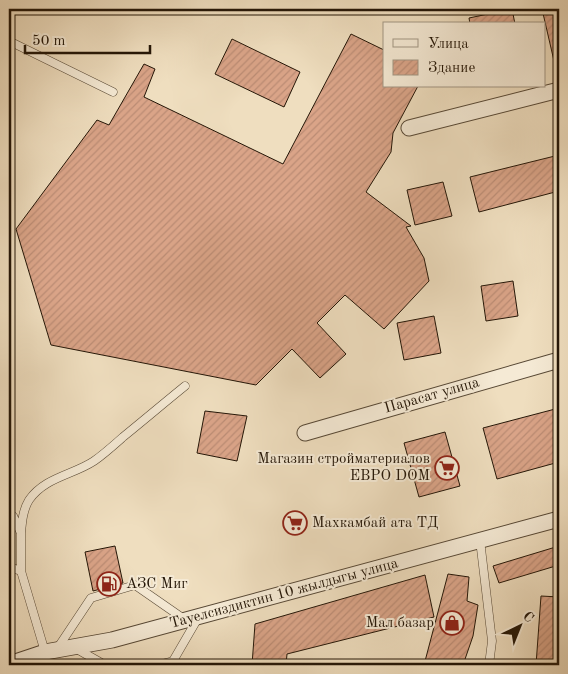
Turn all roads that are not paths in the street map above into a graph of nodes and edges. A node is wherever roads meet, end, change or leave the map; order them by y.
1 (9, 41) edge
2 (559, 90) edge
3 (113, 92) dead end
4 (409, 128) dead end
5 (559, 360) edge
6 (185, 386) dead end
7 (305, 433) dead end
8 (9, 513) edge
9 (559, 519) edge
10 (21, 533) junction
11 (480, 540) junction
12 (9, 567) edge
13 (21, 571) junction
14 (192, 619) junction
15 (73, 647) junction
16 (50, 652) junction
17 (9, 664) edge
18 (105, 665) edge
19 (158, 665) edge
20 (489, 665) edge

1 - 3 lane
2 - 4 street
5 - 7 street, Парасат улица
6 - 10 lane
8 - 10 lane
9 - 11 street, Тауелсиздиктин 10 жылдыгы улица
10 - 13 lane
11 - 14 street, Тауелсиздиктин 10 жылдыгы улица
11 - 20 lane
12 - 13 lane
13 - 16 lane
14 - 15 street, Тауелсиздиктин 10 жылдыгы улица
14 - 16 lane
14 - 19 lane
15 - 16 street, Тауелсиздиктин 10 жылдыгы улица
15 - 18 lane
16 - 17 street, Тауелсиздиктин 10 жылдыгы улица

